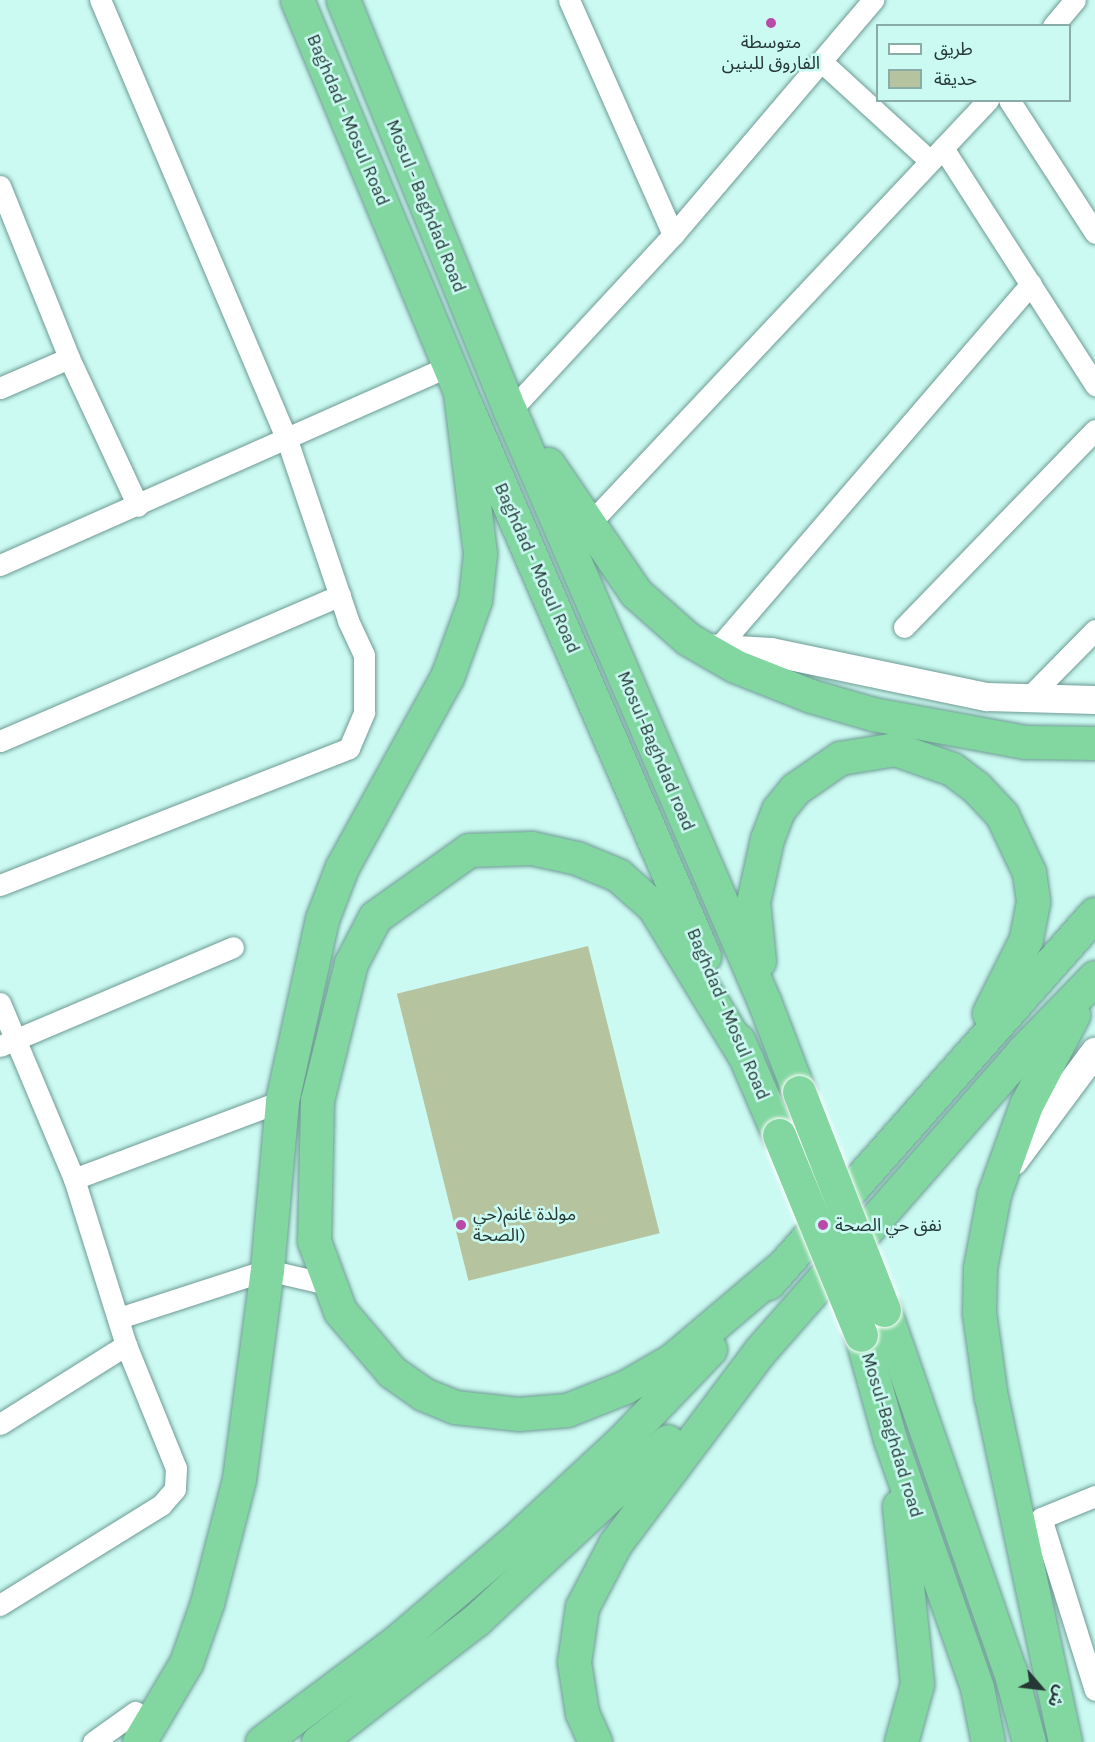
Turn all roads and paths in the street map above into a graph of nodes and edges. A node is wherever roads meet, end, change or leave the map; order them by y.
1 (100, 0) edge
2 (297, 0) edge
3 (343, 0) edge
4 (569, 0) edge
5 (873, 0) edge
6 (1075, 0) edge
7 (1055, 24) edge
8 (822, 62) junction
9 (986, 102) edge
10 (1011, 102) edge
11 (936, 154) junction
12 (0, 186) edge
13 (1095, 233) edge
14 (9, 234) edge
15 (673, 235) junction
16 (1031, 284) junction
17 (69, 358) junction
18 (455, 379) junction
19 (1095, 385) edge
20 (0, 388) edge
21 (510, 411) junction
22 (1095, 430) edge
23 (287, 440) junction
24 (138, 506) junction
25 (590, 523) junction
26 (0, 565) edge
27 (340, 595) junction
28 (904, 627) dead end
29 (1095, 630) edge
30 (707, 648) junction
31 (1027, 699) junction
32 (1095, 700) edge
33 (0, 741) edge
34 (1095, 743) edge
35 (0, 885) edge
36 (1095, 914) edge
37 (232, 947) dead end
38 (1095, 977) edge
39 (764, 1001) junction
40 (0, 1003) edge
41 (7, 1042) edge
42 (1095, 1052) edge
43 (747, 1060) junction
44 (282, 1101) junction
45 (928, 1102) junction
46 (778, 1134) joint
47 (74, 1179) junction
48 (994, 1194) junction
49 (783, 1266) junction
50 (267, 1270) junction
51 (327, 1284) junction
52 (119, 1318) junction
53 (126, 1345) junction
54 (759, 1352) junction
55 (0, 1424) edge
56 (891, 1439) junction
57 (1095, 1496) edge
58 (0, 1605) edge
59 (1095, 1690) edge
60 (137, 1727) edge
61 (93, 1742) edge
62 (262, 1742) edge
63 (318, 1742) edge
64 (595, 1742) edge
65 (901, 1742) edge
66 (988, 1742) edge
67 (1029, 1742) edge
68 (1065, 1742) edge

1 - 23 street
2 - 18 highway, Baghdad - Mosul Road
3 - 21 highway, Mosul - Baghdad Road
4 - 15 street
5 - 8 street
6 - 7 street
8 - 11 street
8 - 15 street
9 - 11 street
10 - 13 street
11 - 16 street
11 - 25 street
12 - 14 street
14 - 17 street
15 - 21 street
16 - 19 street
16 - 30 street
17 - 20 street
17 - 24 street
18 - 23 street
18 - 43 highway, Baghdad - Mosul Road
18 - 44 highway
21 - 25 highway
21 - 39 highway, Mosul-Baghdad road
22 - 28 street
23 - 24 street
23 - 27 street
24 - 26 street
25 - 30 highway
27 - 33 street
27 - 35 street
29 - 31 street
30 - 31 main road
30 - 34 highway
31 - 32 main road
36 - 45 highway
37 - 41 street
38 - 48 highway
38 - 54 highway
39 - 45 highway
39 - 67 highway, Mosul-Baghdad road, bridge
40 - 41 street
41 - 47 street
42 - 48 main road
43 - 46 highway, Baghdad - Mosul Road
43 - 51 highway
44 - 47 street
44 - 50 highway
45 - 49 highway
46 - 56 highway, Mosul-Baghdad road, bridge
47 - 52 street
48 - 68 highway
49 - 51 highway
49 - 62 highway
50 - 51 street
50 - 52 street
50 - 60 highway
52 - 53 street
53 - 55 street
53 - 58 street
54 - 63 highway
54 - 64 highway
56 - 65 highway
56 - 66 highway, Mosul-Baghdad road
57 - 59 street
60 - 61 street

